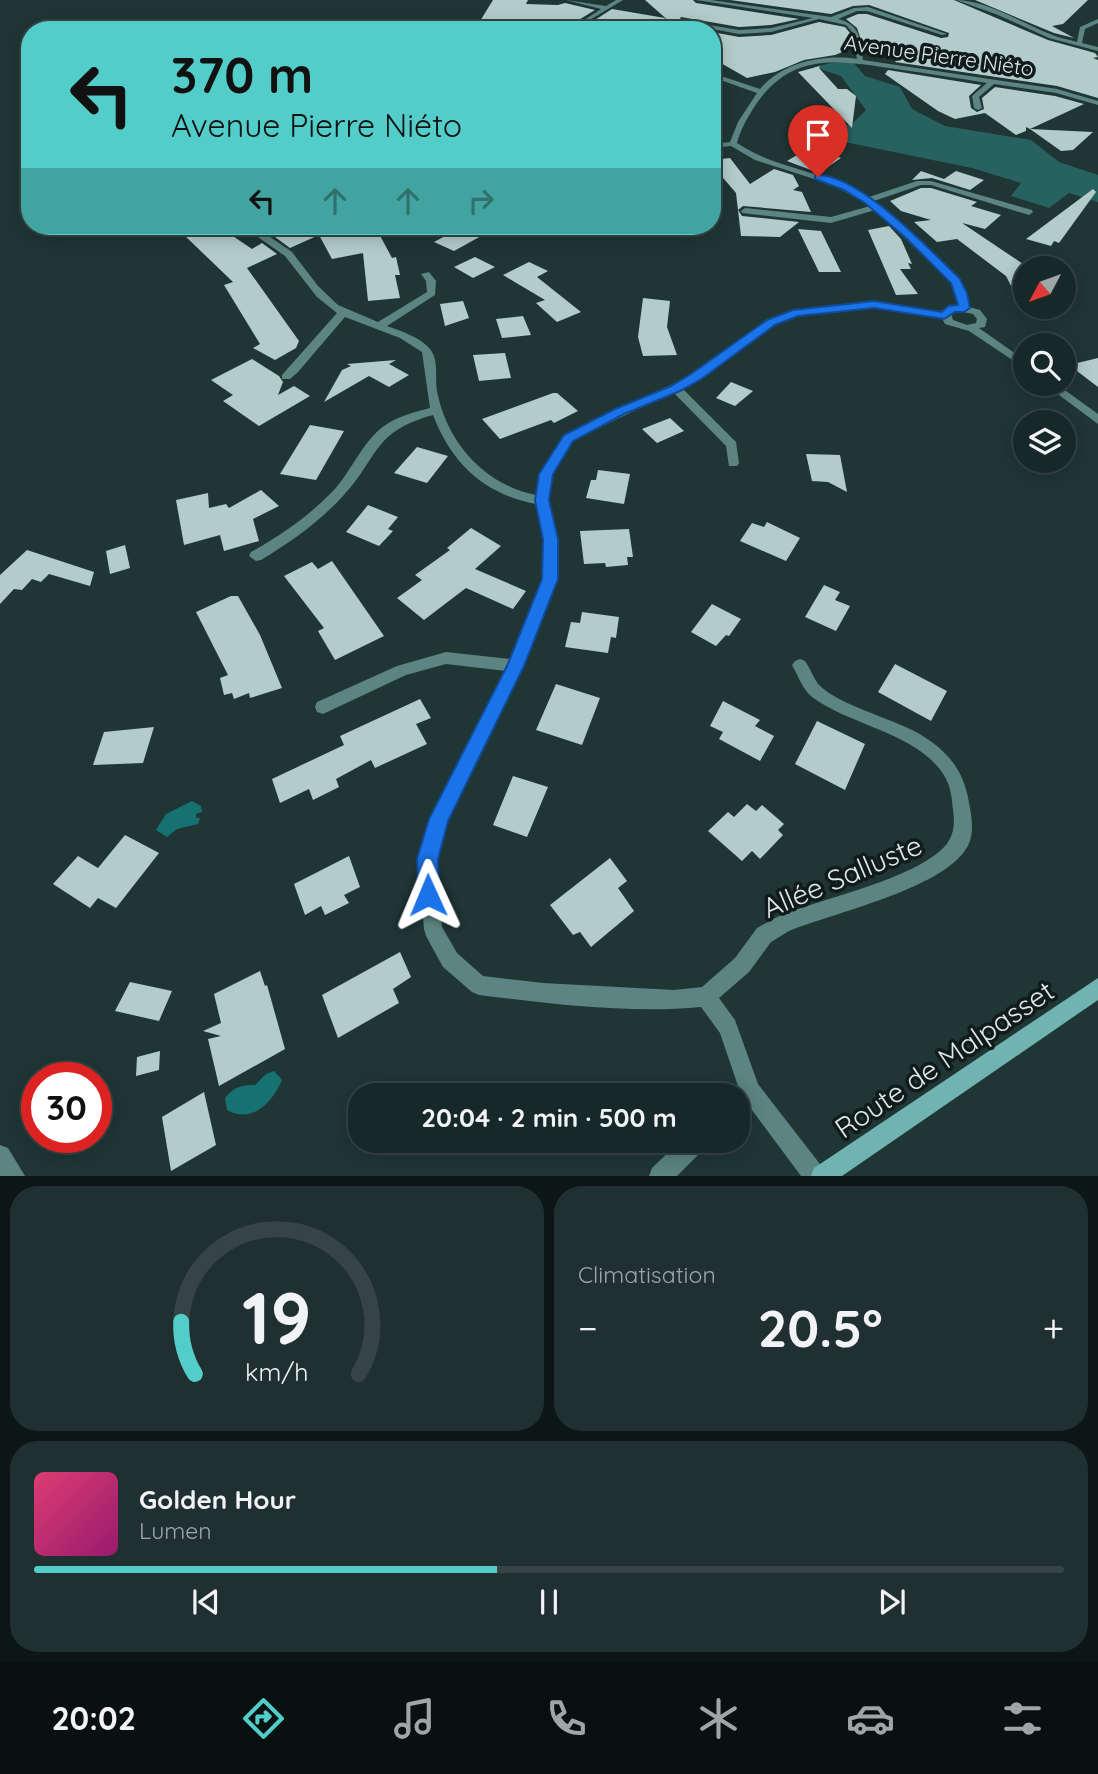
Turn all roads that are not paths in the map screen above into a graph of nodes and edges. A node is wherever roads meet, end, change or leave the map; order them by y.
1 (569, 0) edge
2 (621, 0) edge
3 (699, 0) edge
4 (776, 0) edge
5 (959, 0) edge
6 (606, 8) junction
7 (765, 9) junction
8 (820, 17) junction
9 (832, 19) junction
10 (590, 21) edge
11 (1098, 21) edge
12 (721, 29) edge
13 (943, 34) dead end
14 (1079, 44) junction
15 (1098, 49) edge
16 (860, 60) junction
17 (721, 78) edge
18 (993, 81) junction
19 (759, 91) junction
20 (1098, 103) edge
21 (978, 108) dead end
22 (733, 144) junction
23 (721, 145) edge
24 (872, 204) junction
25 (745, 211) dead end
26 (1029, 212) dead end
27 (261, 235) edge
28 (426, 274) dead end
29 (964, 308) junction
30 (344, 312) junction
31 (944, 315) junction
32 (379, 326) junction
33 (972, 328) junction
34 (1013, 357) edge
35 (286, 377) dead end
36 (676, 388) junction
37 (1065, 396) edge
38 (436, 410) junction
39 (1098, 421) edge
40 (733, 463) dead end
41 (542, 500) junction
42 (256, 556) dead end
43 (800, 665) dead end
44 (516, 666) junction
45 (323, 708) dead end
46 (1098, 988) edge
47 (706, 997) junction
48 (741, 1083) edge
49 (750, 1102) edge
50 (683, 1153) edge
51 (0, 1156) edge
52 (13, 1175) edge
53 (660, 1175) edge
54 (815, 1175) edge
55 (822, 1175) edge

1 - 6 street
2 - 6 street
3 - 7 street
4 - 7 street
5 - 14 street
6 - 10 street
7 - 8 street
8 - 9 street
8 - 12 street
9 - 13 street
9 - 16 street
11 - 14 street
14 - 15 street
16 - 18 street, Avenue Pierre Niéto
16 - 19 street, Avenue Pierre Niéto
17 - 19 street
18 - 20 street, Avenue Pierre Niéto
18 - 21 street
19 - 22 street, Avenue Pierre Niéto
22 - 23 street
22 - 24 street
24 - 25 street
24 - 26 street
24 - 29 street
27 - 30 street
28 - 32 street
29 - 31 street
29 - 33 street
30 - 32 street
30 - 35 street
31 - 33 street
31 - 36 street
32 - 38 street
33 - 34 street
36 - 40 street
36 - 41 street
37 - 39 street
38 - 41 street
38 - 42 street
41 - 44 street
43 - 47 street, Allée Salluste
44 - 45 street
44 - 47 street
46 - 55 main road, Route de Malpasset
47 - 48 street
49 - 54 street
50 - 53 street
51 - 52 street

